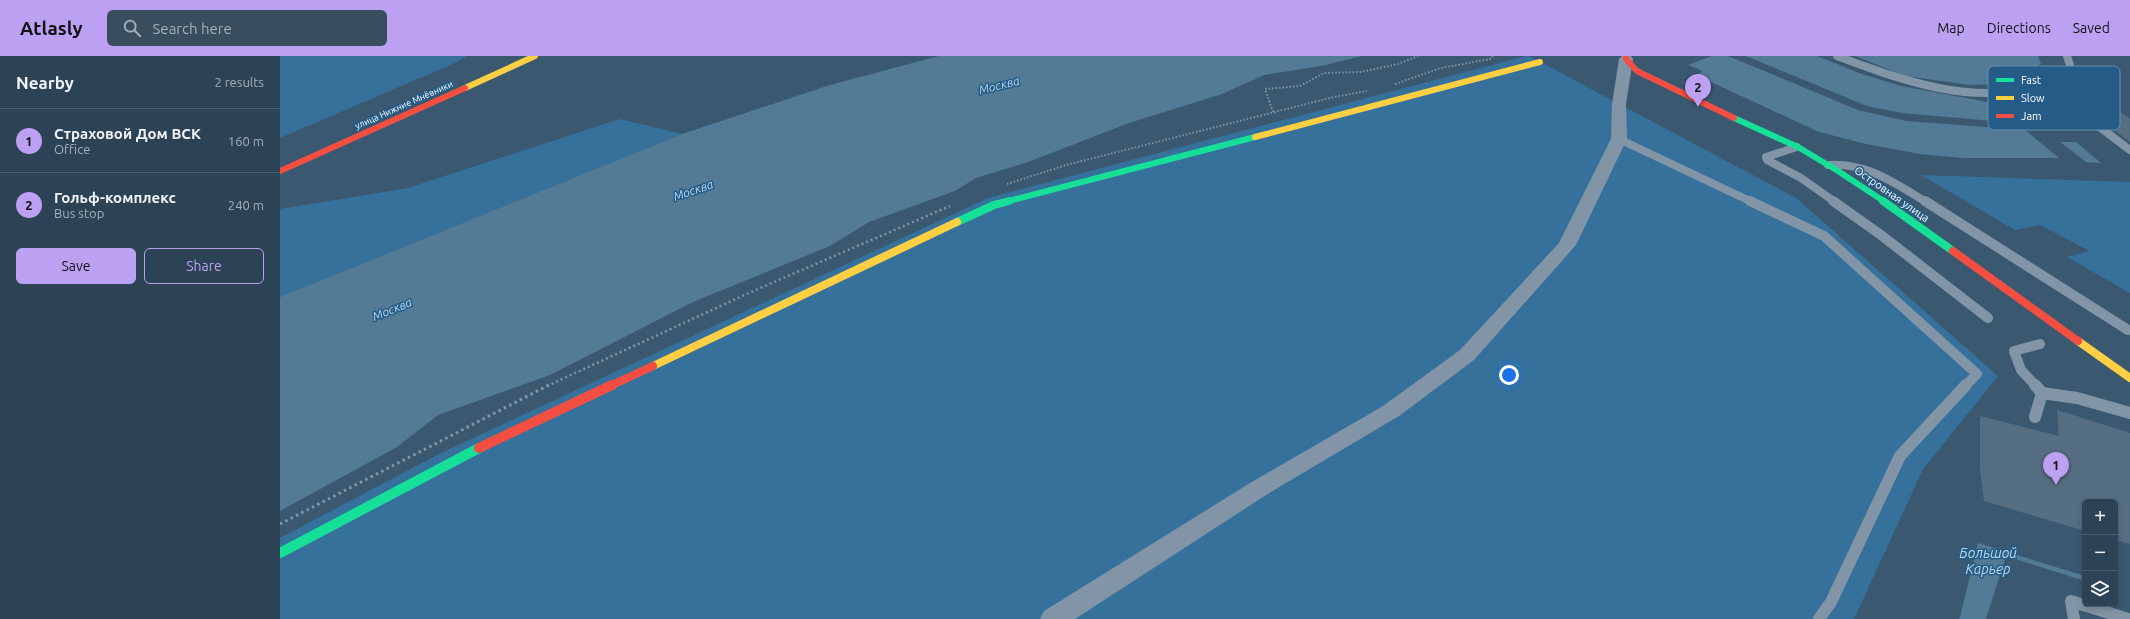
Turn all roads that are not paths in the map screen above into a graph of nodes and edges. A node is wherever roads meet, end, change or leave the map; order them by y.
1 (535, 56) edge
2 (1837, 56) edge
3 (2066, 56) edge
4 (1626, 58) edge
5 (1540, 62) dead end
6 (2070, 66) edge
7 (1988, 92) edge
8 (2103, 130) edge
9 (1619, 139) junction
10 (1797, 147) junction
11 (2130, 150) edge
12 (1828, 165) junction
13 (280, 171) edge
14 (1988, 318) dead end
15 (2128, 330) dead end
16 (2040, 344) dead end
17 (2130, 378) edge
18 (2042, 393) junction
19 (2130, 412) edge
20 (2035, 417) dead end
21 (280, 553) edge
22 (1053, 619) edge
23 (1819, 619) edge
24 (2074, 619) edge
25 (2128, 619) edge

1 - 13 street, улица Нижние Мнёвники
2 - 7 lane
3 - 6 lane
4 - 9 street
4 - 10 street, Островная улица
5 - 21 street
8 - 11 lane
9 - 22 street
9 - 23 lane
10 - 12 street, Островная улица
10 - 14 lane
12 - 15 lane
12 - 17 street, Островная улица
16 - 18 lane
18 - 19 lane
18 - 20 lane
24 - 25 lane

